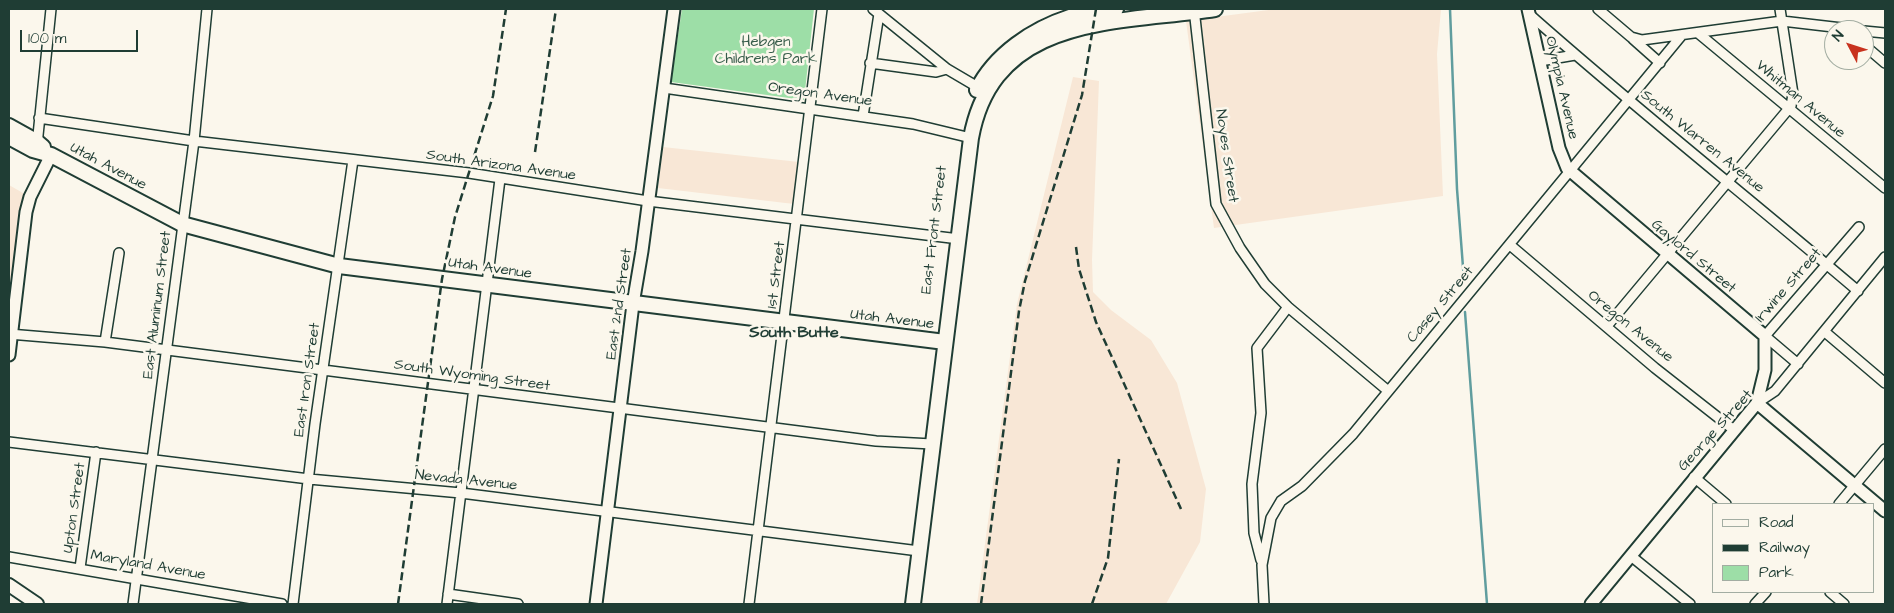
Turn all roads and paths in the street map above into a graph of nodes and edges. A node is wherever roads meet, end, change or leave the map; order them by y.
1 (51, 9) edge
2 (207, 9) edge
3 (674, 9) edge
4 (822, 9) edge
5 (1116, 9) edge
6 (1146, 9) edge
7 (1215, 9) edge
8 (1598, 9) edge
9 (1780, 9) edge
10 (1194, 10) edge
11 (876, 11) edge
12 (1528, 11) edge
13 (1087, 20) junction
14 (1782, 21) junction
15 (1100, 24) junction
16 (1824, 26) edge
17 (1698, 33) junction
18 (1682, 36) junction
19 (1631, 37) junction
20 (1874, 54) edge
21 (1575, 55) junction
22 (1540, 61) junction
23 (870, 63) junction
24 (1660, 63) junction
25 (1885, 63) edge
26 (947, 69) junction
27 (664, 88) junction
28 (982, 89) junction
29 (1629, 101) junction
30 (811, 109) junction
31 (1790, 109) junction
32 (862, 116) junction
33 (39, 118) junction
34 (9, 126) edge
35 (9, 137) edge
36 (967, 137) junction
37 (194, 141) junction
38 (37, 146) junction
39 (51, 155) junction
40 (353, 160) junction
41 (1570, 172) junction
42 (500, 178) junction
43 (1729, 181) junction
44 (1885, 188) edge
45 (648, 201) junction
46 (798, 220) junction
47 (182, 224) junction
48 (1859, 227) dead end
49 (954, 238) junction
50 (1510, 245) junction
51 (119, 253) dead end
52 (1667, 255) junction
53 (1885, 257) edge
54 (1827, 265) junction
55 (339, 266) junction
56 (486, 285) junction
57 (1858, 292) junction
58 (633, 304) junction
59 (1288, 307) junction
60 (784, 322) junction
61 (1607, 326) junction
62 (1825, 332) junction
63 (10, 334) edge
64 (1765, 336) junction
65 (105, 342) junction
66 (942, 342) junction
67 (166, 352) junction
68 (9, 355) edge
69 (1798, 364) junction
70 (323, 371) junction
71 (1885, 383) edge
72 (474, 389) junction
73 (1387, 390) junction
74 (1757, 403) junction
75 (621, 410) junction
76 (772, 426) junction
77 (1734, 430) junction
78 (9, 442) edge
79 (928, 444) junction
80 (1885, 448) edge
81 (96, 452) junction
82 (151, 460) junction
83 (1694, 477) junction
84 (309, 480) junction
85 (1855, 485) junction
86 (461, 493) junction
87 (1725, 503) edge
88 (1840, 503) edge
89 (1885, 511) edge
90 (608, 513) junction
91 (759, 530) junction
92 (914, 550) junction
93 (1631, 556) junction
94 (9, 557) edge
95 (1262, 565) junction
96 (80, 568) junction
97 (136, 579) junction
98 (9, 585) edge
99 (1765, 593) edge
100 (1831, 593) edge
101 (448, 594) junction
102 (37, 604) edge
103 (133, 604) edge
104 (282, 604) edge
105 (293, 604) edge
106 (447, 604) edge
107 (518, 604) edge
108 (596, 604) edge
109 (749, 604) edge
110 (903, 604) edge
111 (912, 604) edge
112 (1264, 604) edge
113 (1591, 604) edge
114 (1690, 604) edge
115 (1755, 604) edge
116 (1844, 604) edge

1 - 33 street
2 - 37 street, East Aluminum Street
3 - 27 street, East 2nd Street
4 - 30 street, 1st Street
5 - 13 main road
6 - 15 main road
7 - 10 main road
8 - 19 street
9 - 14 street
10 - 15 main road
10 - 59 street, Noyes Street
11 - 23 street
11 - 26 street
12 - 21 street, South Warren Avenue
12 - 22 street, Olympia Avenue
13 - 15 main road
13 - 28 main road, East Front Street
14 - 16 street
14 - 17 street
14 - 31 street
17 - 18 street
17 - 31 street, Whitman Avenue
18 - 19 street
18 - 24 street, Casey Street
19 - 24 street
20 - 25 street
21 - 22 street
21 - 29 street, South Warren Avenue
22 - 41 street, Olympia Avenue
23 - 26 street
23 - 32 street
24 - 29 street, Casey Street
26 - 28 street
27 - 30 street, Oregon Avenue
27 - 45 street, East 2nd Street
28 - 36 main road, East Front Street
29 - 41 street, Casey Street
29 - 43 street, South Warren Avenue
30 - 32 street, Oregon Avenue
30 - 46 street, 1st Street
31 - 43 street
31 - 44 street, Whitman Avenue
32 - 36 street, Oregon Avenue
33 - 37 street, South Arizona Avenue
33 - 38 street
34 - 38 main road, Utah Avenue
35 - 38 main road, Utah Avenue
36 - 49 main road, East Front Street
37 - 40 street, South Arizona Avenue
37 - 47 street, East Aluminum Street
38 - 39 main road, Utah Avenue
39 - 47 main road, Utah Avenue
39 - 63 street
40 - 42 street, South Arizona Avenue
40 - 55 street, East Iron Street
41 - 50 street, Casey Street
41 - 52 street, Gaylord Street
42 - 45 street, South Arizona Avenue
42 - 56 street
43 - 52 street
43 - 54 street, South Warren Avenue
45 - 46 street, South Arizona Avenue
45 - 58 street, East 2nd Street
46 - 49 street, South Arizona Avenue
46 - 60 street, 1st Street
47 - 55 main road, Utah Avenue
47 - 67 street, East Aluminum Street
48 - 54 street, Irwine Street
49 - 66 main road, East Front Street
50 - 61 street, Oregon Avenue
50 - 73 street, Casey Street
51 - 65 street
52 - 61 street
52 - 64 street, Gaylord Street
53 - 57 street, George Street
54 - 57 street, South Warren Avenue
54 - 64 street, Irwine Street
55 - 56 main road, Utah Avenue
55 - 70 street, East Iron Street
56 - 58 main road, Utah Avenue
56 - 72 street
57 - 62 street, George Street
58 - 60 main road, Utah Avenue
58 - 75 street, East 2nd Street
59 - 73 street, Noyes Street
59 - 95 street
60 - 66 main road, Utah Avenue
60 - 76 street, 1st Street
61 - 77 street, Oregon Avenue
62 - 69 street, George Street
62 - 71 street
63 - 65 street, South Wyoming Street
63 - 68 street
64 - 69 street, Gaylord Street
64 - 74 street, Irwine Street
65 - 67 street, South Wyoming Street
66 - 79 main road, East Front Street
67 - 70 street, South Wyoming Street
67 - 82 street, East Aluminum Street
69 - 74 street, George Street
70 - 72 street, South Wyoming Street
70 - 84 street, East Iron Street
72 - 75 street, South Wyoming Street
72 - 86 street
73 - 95 street, Casey Street
74 - 77 street, George Street
74 - 85 street
75 - 76 street, South Wyoming Street
75 - 90 street, East 2nd Street
76 - 79 street, South Wyoming Street
76 - 91 street, 1st Street
77 - 83 street, George Street
78 - 81 street, Nevada Avenue
79 - 92 main road, East Front Street
80 - 85 street
81 - 82 street, Nevada Avenue
81 - 96 street, Upton Street
82 - 84 street, Nevada Avenue
82 - 97 street, East Aluminum Street
83 - 87 street
83 - 93 street, George Street
84 - 86 street, Nevada Avenue
84 - 105 street, East Iron Street
85 - 88 street
85 - 89 street
86 - 90 street, Nevada Avenue
86 - 101 street
90 - 91 street, Nevada Avenue
90 - 108 street, East 2nd Street
91 - 92 street, Nevada Avenue
91 - 109 street, 1st Street
92 - 110 main road, East Front Street
92 - 111 main road, East Front Street
93 - 113 street, George Street
93 - 114 street
94 - 96 street, Maryland Avenue
95 - 112 street, Casey Street
96 - 97 street, Maryland Avenue
97 - 103 street, East Aluminum Street
97 - 104 street, Maryland Avenue
98 - 102 main road
99 - 115 street
100 - 116 street
101 - 106 street
101 - 107 street

